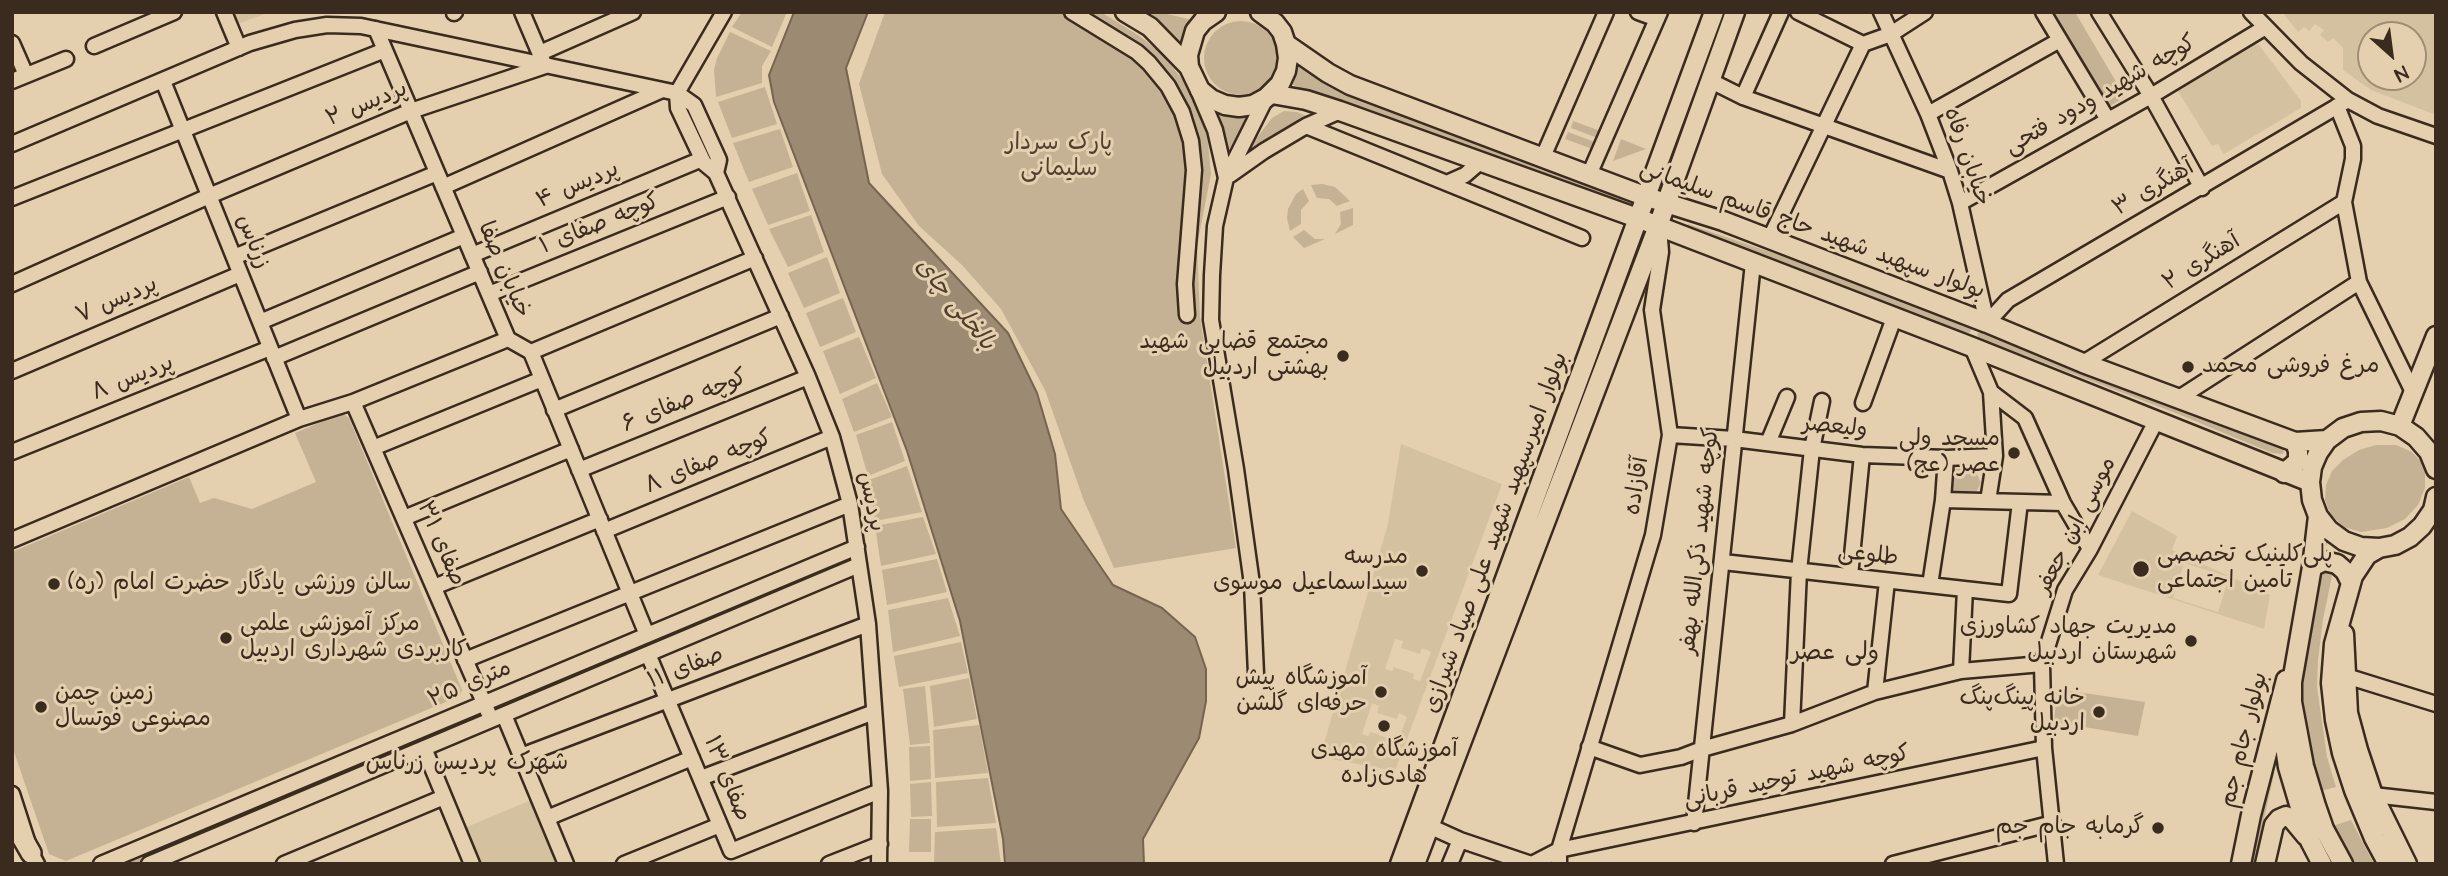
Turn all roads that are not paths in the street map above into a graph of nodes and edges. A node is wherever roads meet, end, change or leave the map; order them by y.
1 (174, 12) edge
2 (224, 12) edge
3 (522, 12) edge
4 (633, 12) edge
5 (724, 12) edge
6 (1072, 12) edge
7 (1125, 12) edge
8 (1260, 12) edge
9 (1281, 12) edge
10 (1606, 12) edge
11 (1638, 12) edge
12 (1714, 12) edge
13 (1735, 12) edge
14 (1781, 12) edge
15 (1798, 12) edge
16 (1881, 12) edge
17 (1925, 12) edge
18 (2043, 12) edge
19 (2251, 12) edge
20 (1212, 13) edge
21 (2101, 13) edge
22 (1659, 16) edge
23 (146, 17) edge
24 (367, 22) edge
25 (2264, 28) junction
26 (1891, 34) junction
27 (1284, 38) junction
28 (2060, 40) junction
29 (12, 43) edge
30 (1863, 44) junction
31 (94, 46) dead end
32 (239, 48) junction
33 (385, 50) junction
34 (66, 59) dead end
35 (542, 59) junction
36 (1191, 73) junction
37 (19, 78) edge
38 (1709, 80) junction
39 (163, 81) junction
40 (662, 90) junction
41 (677, 93) junction
42 (1269, 96) junction
43 (2151, 96) junction
44 (1742, 97) junction
45 (2343, 103) junction
46 (411, 111) junction
47 (1340, 111) junction
48 (1928, 114) junction
49 (2108, 120) junction
50 (1824, 125) junction
51 (1306, 126) junction
52 (182, 129) junction
53 (2436, 136) edge
54 (12, 144) edge
55 (1543, 157) junction
56 (702, 159) junction
57 (1480, 162) junction
58 (1950, 171) junction
59 (716, 173) junction
60 (1590, 175) junction
61 (1226, 178) junction
62 (440, 180) junction
63 (1447, 183) junction
64 (2202, 188) junction
65 (209, 196) junction
66 (728, 197) junction
67 (1647, 197) junction
68 (12, 198) edge
69 (1960, 202) junction
70 (2344, 202) junction
71 (1666, 203) junction
72 (1640, 219) junction
73 (1658, 226) junction
74 (464, 236) junction
75 (1583, 238) dead end
76 (1769, 240) junction
77 (472, 255) junction
78 (234, 257) junction
79 (755, 258) junction
80 (1753, 263) junction
81 (480, 272) junction
82 (240, 274) junction
83 (2359, 282) junction
84 (12, 284) edge
85 (489, 294) junction
86 (1187, 315) dead end
87 (781, 316) junction
88 (1894, 317) junction
89 (260, 322) junction
90 (1987, 323) junction
91 (2436, 336) edge
92 (508, 339) junction
93 (1972, 347) junction
94 (531, 352) junction
95 (272, 353) junction
96 (2083, 363) junction
97 (12, 371) edge
98 (808, 377) junction
99 (542, 379) junction
100 (1991, 392) junction
101 (2413, 392) junction
102 (1787, 397) dead end
103 (2179, 398) junction
104 (1822, 401) dead end
105 (354, 402) junction
106 (1863, 403) dead end
107 (554, 410) junction
108 (299, 419) junction
109 (2157, 421) junction
110 (2400, 426) junction
111 (1670, 435) junction
112 (832, 437) junction
113 (1734, 439) junction
114 (2327, 440) junction
115 (2295, 442) junction
116 (1768, 443) junction
117 (373, 448) junction
118 (571, 449) junction
119 (1812, 449) junction
120 (12, 452) edge
121 (1862, 455) junction
122 (1995, 456) junction
123 (1946, 458) junction
124 (2436, 469) edge
125 (579, 470) junction
126 (2284, 473) junction
127 (2310, 482) junction
128 (2436, 497) edge
129 (1942, 500) junction
130 (1988, 501) junction
131 (2020, 502) junction
132 (2063, 503) junction
133 (850, 504) junction
134 (2318, 516) junction
135 (404, 518) junction
136 (602, 525) junction
137 (2429, 527) edge
138 (12, 540) edge
139 (856, 548) junction
140 (2379, 548) junction
141 (2090, 549) junction
142 (1723, 562) junction
143 (859, 565) junction
144 (2312, 567) junction
145 (1799, 571) junction
146 (1850, 576) junction
147 (1887, 581) junction
148 (2351, 583) junction
149 (1930, 585) junction
150 (433, 587) junction
151 (1965, 589) junction
152 (630, 592) junction
153 (2342, 614) junction
154 (868, 624) junction
155 (2300, 629) junction
156 (647, 635) junction
157 (648, 654) junction
158 (465, 660) junction
159 (2042, 664) junction
160 (1961, 671) junction
161 (1256, 674) dead end
162 (2346, 676) junction
163 (1875, 692) junction
164 (668, 699) junction
165 (484, 704) junction
166 (2436, 704) edge
167 (2279, 706) junction
168 (874, 712) junction
169 (497, 718) junction
170 (1792, 724) junction
171 (1589, 747) junction
172 (424, 748) junction
173 (2044, 748) junction
174 (1702, 749) junction
175 (521, 756) junction
176 (692, 758) junction
177 (701, 778) junction
178 (880, 791) junction
179 (12, 793) edge
180 (2373, 794) junction
181 (444, 797) junction
182 (2436, 803) edge
183 (547, 818) junction
184 (12, 820) edge
185 (1694, 823) junction
186 (2053, 823) junction
187 (1422, 824) junction
188 (720, 825) junction
189 (1460, 840) junction
190 (2310, 841) junction
191 (880, 844) junction
192 (1559, 857) edge
193 (34, 858) edge
194 (1535, 863) edge
195 (101, 864) edge
196 (149, 864) edge
197 (284, 864) edge
198 (472, 864) edge
199 (566, 864) edge
200 (624, 864) edge
201 (829, 864) edge
202 (879, 864) edge
203 (1400, 864) edge
204 (1415, 864) edge
205 (1450, 864) edge
206 (1893, 864) edge
207 (2056, 864) edge
208 (2241, 864) edge
209 (2264, 864) edge
210 (2322, 864) edge
211 (2343, 864) edge
212 (2388, 864) edge
213 (2407, 864) edge

1 - 23 street
2 - 32 street
3 - 35 street
4 - 35 street, پردیس ۲
5 - 41 street
6 - 86 street
7 - 36 main road
8 - 27 main road, بولوار سپهبد شهید حاج قاسم سلیمانی
9 - 27 main road
10 - 55 street
11 - 22 street
12 - 67 main road, بولوار امیرسپهبد شهید علی صیاد شیرازی
13 - 38 main road, بولوار امیرسپهبد شهید علی صیاد شیرازی
14 - 44 street
15 - 30 street
16 - 26 street, خیابان رفاه
17 - 26 street
18 - 28 street
19 - 25 street
20 - 36 main road
21 - 43 street
22 - 60 street
23 - 31 street
24 - 32 street
24 - 33 street, خیابان صفا
24 - 35 street
25 - 43 street, کوچه شهید ودود فتحی
25 - 45 street
26 - 30 street
26 - 48 street, خیابان رفاه
27 - 42 main road
27 - 55 main road, بولوار سپهبد شهید حاج قاسم سلیمانی
28 - 48 street
28 - 49 street
29 - 37 street
30 - 50 street
32 - 39 street
33 - 46 street, خیابان صفا
33 - 52 street
34 - 37 street
35 - 40 street
35 - 46 street, پردیس ۲
36 - 42 main road
36 - 61 street
38 - 44 street
38 - 71 main road, بولوار امیرسپهبد شهید علی صیاد شیرازی
39 - 52 street, زرناس
39 - 54 street
40 - 41 street
40 - 62 street
41 - 56 street, پردیس
41 - 59 street, پردیس
42 - 47 main road, بولوار سپهبد شهید حاج قاسم سلیمانی
42 - 61 street
43 - 49 street, کوچه شهید ودود فتحی
43 - 64 street
44 - 50 street
45 - 53 street
45 - 64 street, آهنگری ۳
45 - 70 street
46 - 62 street, خیابان صفا
46 - 65 street, پردیس ۲
47 - 51 street
47 - 57 main road, بولوار سپهبد شهید حاج قاسم سلیمانی
48 - 58 street, خیابان رفاه
49 - 69 street, کوچه شهید ودود فتحی
50 - 58 street
50 - 76 street
51 - 61 street
51 - 63 street
52 - 65 street, زرناس
52 - 68 street
55 - 60 main road, بولوار سپهبد شهید حاج قاسم سلیمانی
56 - 59 street, پردیس
56 - 77 street, پردیس ۴
57 - 63 street
57 - 72 main road, بولوار سپهبد شهید حاج قاسم سلیمانی
58 - 69 street, خیابان رفاه
59 - 66 street, پردیس
60 - 67 main road, بولوار سپهبد شهید حاج قاسم سلیمانی
61 - 161 street
62 - 74 street, خیابان صفا
62 - 78 street
63 - 75 street
64 - 90 street, آهنگری ۳
65 - 78 street, زرناس
65 - 84 street, پردیس ۲
66 - 79 street, پردیس
66 - 85 street, کوچه صفای ۱
67 - 71 main road, بولوار سپهبد شهید حاج قاسم سلیمانی
67 - 72 main road, بولوار امیرسپهبد شهید علی صیاد شیرازی
69 - 90 street, خیابان رفاه
70 - 83 street
70 - 96 street, آهنگری ۲
71 - 73 main road, بولوار امیرسپهبد شهید علی صیاد شیرازی
71 - 76 main road, بولوار سپهبد شهید حاج قاسم سلیمانی
72 - 73 main road, بولوار سپهبد شهید حاج قاسم سلیمانی
72 - 187 main road, بولوار امیرسپهبد شهید علی صیاد شیرازی
73 - 80 main road, بولوار سپهبد شهید حاج قاسم سلیمانی
73 - 111 street, آقازاده
73 - 187 main road, بولوار امیرسپهبد شهید علی صیاد شیرازی
74 - 77 street, خیابان صفا
74 - 89 street
76 - 90 main road, بولوار سپهبد شهید حاج قاسم سلیمانی
77 - 81 street, خیابان صفا
78 - 82 street, زرناس
79 - 87 street, پردیس
79 - 94 street
80 - 88 main road, بولوار سپهبد شهید حاج قاسم سلیمانی
80 - 113 street, کوچه شهید ذکی‌الله بهفر
81 - 85 street, خیابان صفا
81 - 95 street, پردیس ۸
82 - 89 street, زرناس
82 - 97 street, پردیس ۷
83 - 101 street
83 - 103 street
85 - 92 street, خیابان صفا
87 - 98 street, پردیس
87 - 107 street
88 - 93 main road, بولوار سپهبد شهید حاج قاسم سلیمانی
88 - 106 street
89 - 95 street, زرناس
90 - 96 main road, بولوار سپهبد شهید حاج قاسم سلیمانی
91 - 101 main road
92 - 94 street, خیابان صفا
92 - 105 street
93 - 100 street
93 - 109 main road, بولوار سپهبد شهید حاج قاسم سلیمانی
94 - 99 street
95 - 108 street, زرناس
95 - 120 street, پردیس ۸
96 - 103 main road, بولوار سپهبد شهید حاج قاسم سلیمانی
98 - 112 street, پردیس
98 - 125 street, کوچه صفای ۶
99 - 107 street
99 - 117 street
100 - 122 street
100 - 132 street
101 - 110 main road
102 - 116 street
103 - 115 main road, بولوار سپهبد شهید حاج قاسم سلیمانی
104 - 119 street
105 - 108 street
105 - 117 street, صفای ۳۱
107 - 118 street
108 - 138 street
109 - 126 main road, بولوار سپهبد شهید حاج قاسم سلیمانی
109 - 141 street, موسی ابن جعفر
110 - 114 main road
110 - 124 main road
111 - 113 street, ولیعصر
111 - 171 street, آقازاده
112 - 133 street, پردیس
112 - 136 street, کوچه صفای ۸
113 - 116 street, ولیعصر
113 - 142 street, کوچه شهید ذکی‌الله بهفر
114 - 115 main road, بولوار سپهبد شهید حاج قاسم سلیمانی
114 - 127 main road
115 - 126 main road
116 - 119 street, ولیعصر
117 - 135 street, صفای ۳۱
118 - 125 street
118 - 135 street
119 - 121 street, ولیعصر
119 - 145 street
121 - 123 street, ولیعصر
121 - 146 street
122 - 123 street, ولیعصر
122 - 130 street
123 - 129 street
125 - 136 street
126 - 127 main road, بولوار سپهبد شهید حاج قاسم سلیمانی
127 - 134 main road
128 - 137 main road
129 - 130 street
129 - 149 street
130 - 131 street
131 - 132 street
131 - 151 street, طلوعی
132 - 141 street
133 - 139 street, پردیس
133 - 152 street
134 - 140 main road
134 - 144 main road
135 - 150 street, صفای ۳۱
136 - 150 street, کوچه صفای ۸
136 - 152 street
137 - 140 main road
139 - 143 street, پردیس
139 - 156 street, ۲۵ متری
140 - 148 main road
141 - 159 street, موسی ابن جعفر
142 - 145 street, طلوعی
142 - 174 street, کوچه شهید ذکی‌الله بهفر
143 - 154 street, پردیس
143 - 157 street, ۲۵ متری
144 - 148 main road
144 - 155 main road
145 - 146 street, طلوعی
145 - 170 street
146 - 147 street, طلوعی
147 - 149 street, طلوعی
147 - 163 street
148 - 153 main road
149 - 151 street, طلوعی
150 - 158 street, صفای ۳۱
151 - 160 street
152 - 156 street
152 - 158 street
153 - 162 main road
153 - 212 main road
154 - 164 street, صفای ۱۱
154 - 168 street, پردیس
155 - 167 main road, بولوار جام جم
155 - 211 main road
156 - 165 street, ۲۵ متری
157 - 164 street, صفای ۱۳
157 - 169 street, ۲۵ متری
158 - 165 street, صفای ۳۱
159 - 160 street
159 - 173 street, موسی ابن جعفر
160 - 163 street
162 - 166 street
162 - 180 main road
163 - 170 street
164 - 175 street, صفای ۱۱
164 - 176 street, صفای ۱۳
165 - 169 street, صفای ۳۱
165 - 195 street, ۲۵ متری
167 - 190 main road
167 - 208 main road, بولوار جام جم
168 - 177 street
168 - 178 street, پردیس
169 - 172 street, ۲۵ متری
169 - 175 street, صفای ۳۱
170 - 174 street
171 - 174 street
171 - 192 street, آقازاده
172 - 181 street
172 - 196 street, ۲۵ متری
173 - 185 street, کوچه شهید توحید قربانی
173 - 186 street, موسی ابن جعفر
174 - 185 street, کوچه شهید ذکی‌الله بهفر
175 - 183 street, صفای ۳۱
176 - 177 street, صفای ۱۳
176 - 183 street
177 - 188 street, صفای ۱۳
178 - 188 street, صفای ۱۳
178 - 191 street, پردیس
179 - 193 street
180 - 182 street
180 - 213 main road
181 - 197 street
181 - 198 street
183 - 199 street, صفای ۳۱
184 - 193 highway
185 - 192 street, کوچه شهید توحید قربانی
186 - 206 street
186 - 207 street, موسی ابن جعفر
187 - 189 street
187 - 203 main road, بولوار امیرسپهبد شهید علی صیاد شیرازی
187 - 204 main road, بولوار امیرسپهبد شهید علی صیاد شیرازی
188 - 200 street
189 - 194 street
189 - 205 street
190 - 209 main road
190 - 210 main road
191 - 201 street
191 - 202 street, پردیس
192 - 194 street, کوچه شهید توحید قربانی

